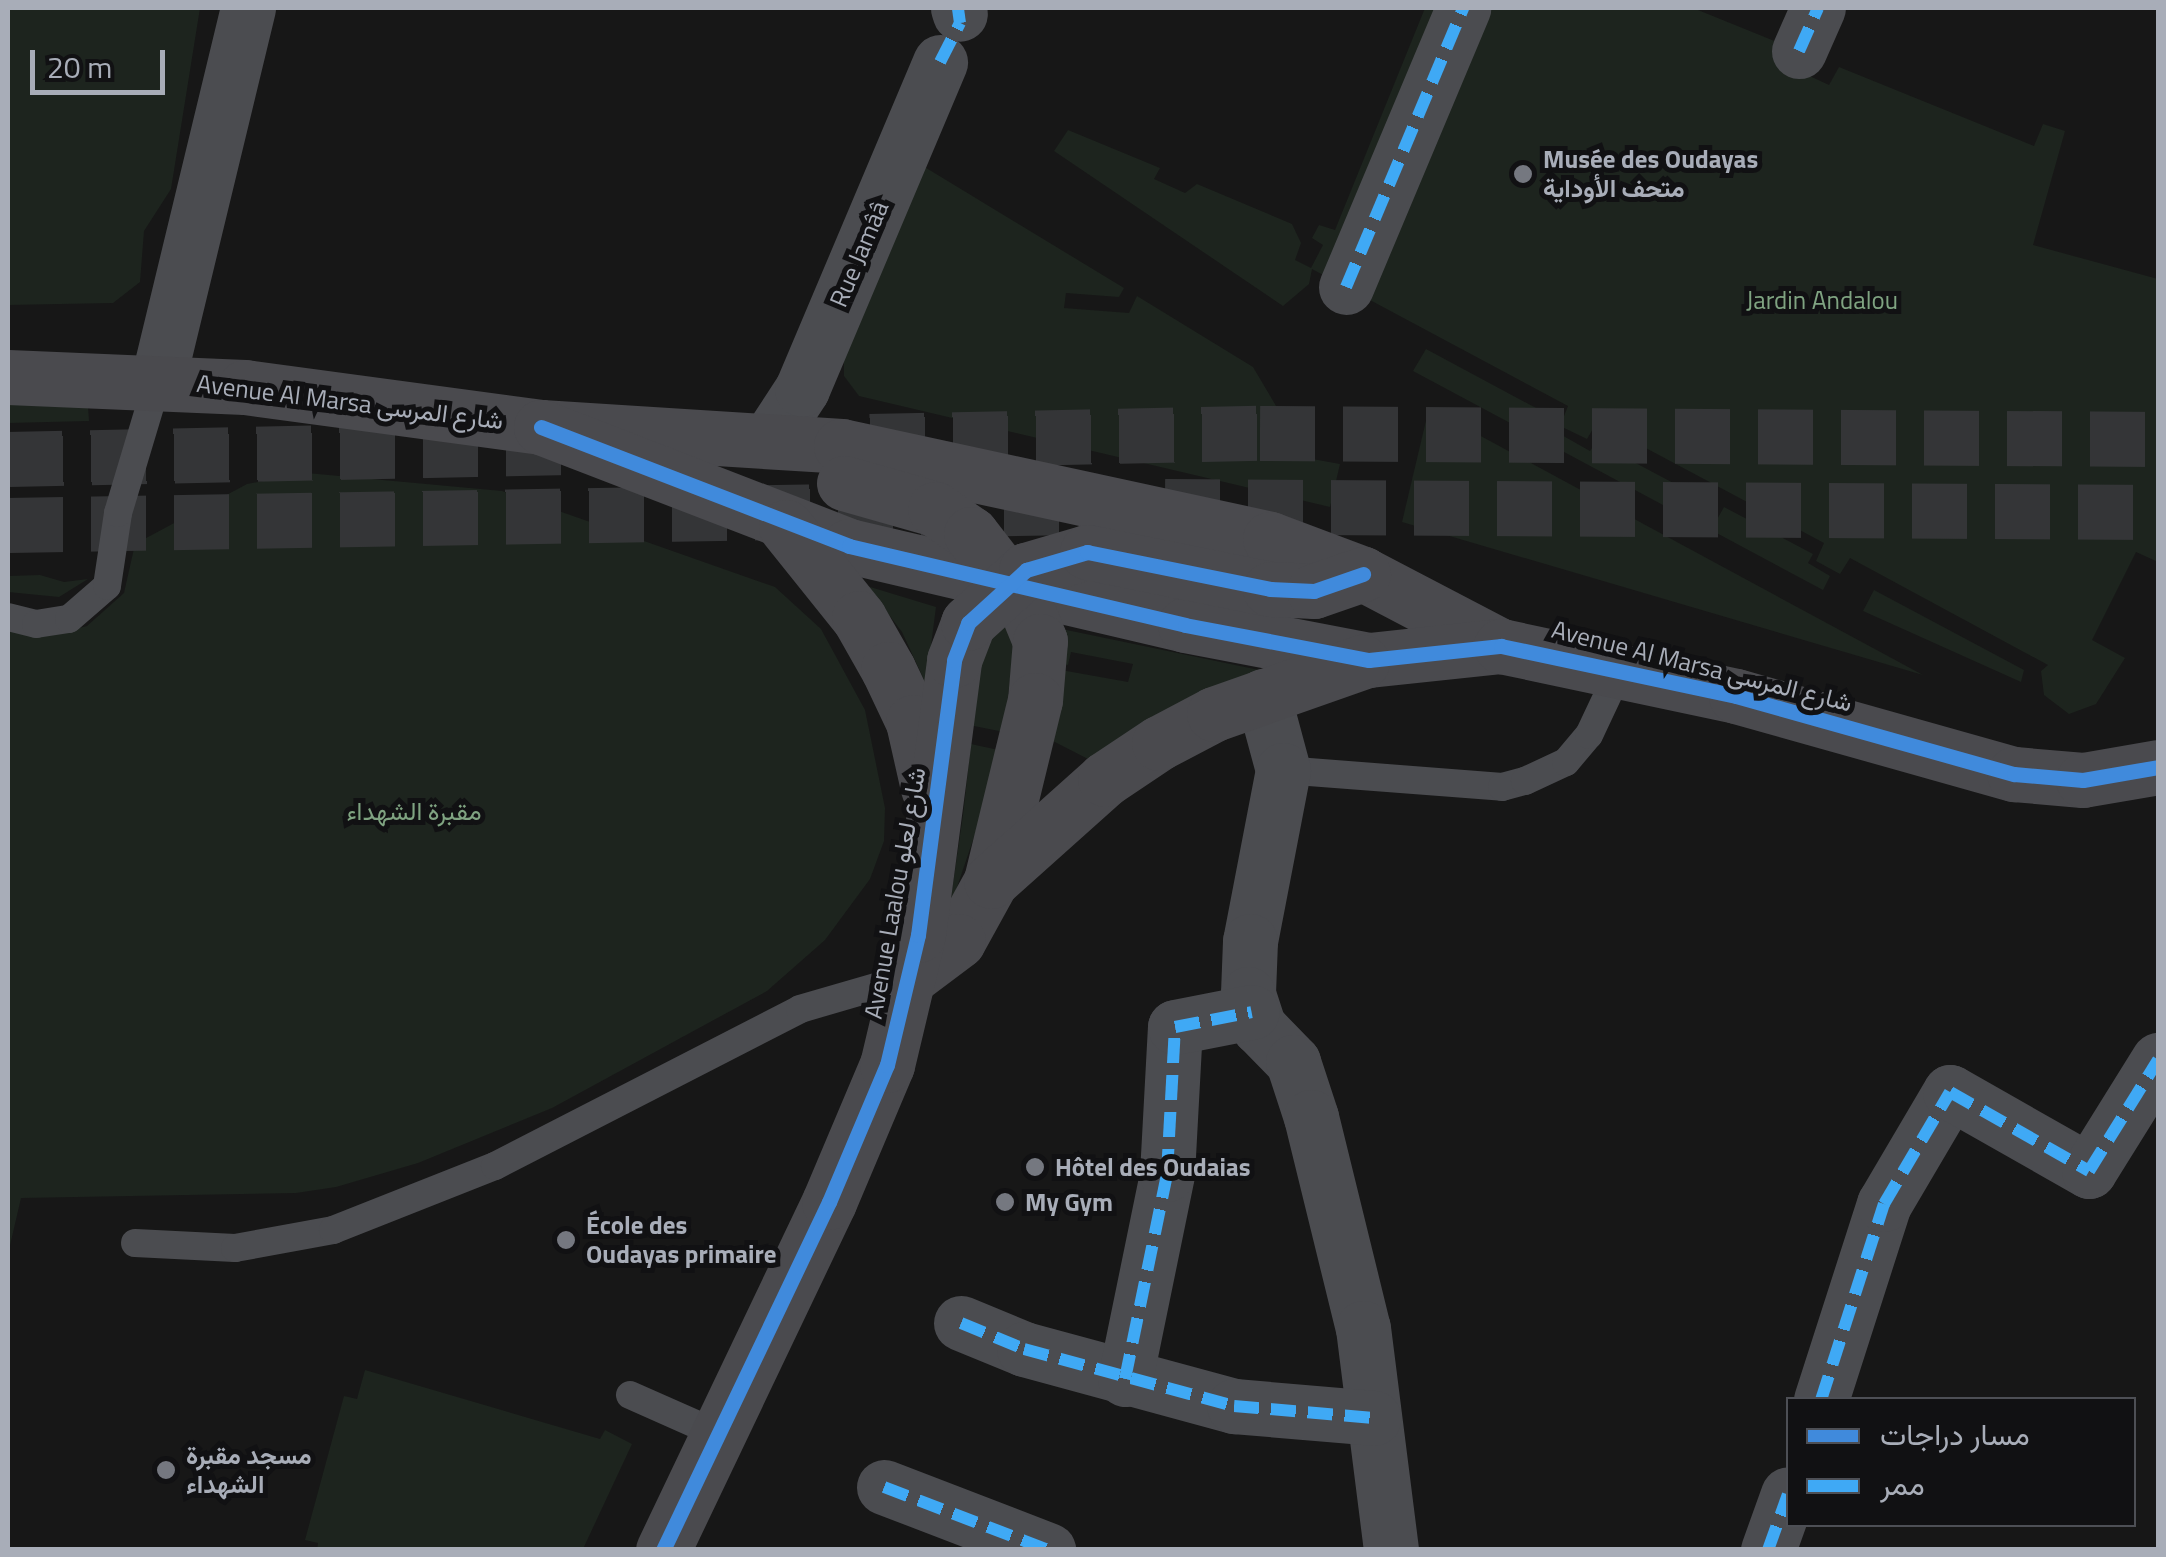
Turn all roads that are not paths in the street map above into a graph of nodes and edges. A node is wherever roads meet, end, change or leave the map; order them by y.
1 (248, 8) edge
2 (1463, 8) edge
3 (953, 28) edge
4 (1346, 287) dead end
5 (8, 377) edge
6 (158, 380) junction
7 (541, 428) junction
8 (768, 440) junction
9 (786, 527) junction
10 (1363, 574) junction
11 (1010, 582) junction
12 (8, 617) edge
13 (1501, 646) junction
14 (1369, 660) junction
15 (1621, 667) junction
16 (1263, 696) junction
17 (2158, 767) edge
18 (1283, 770) junction
19 (934, 814) junction
20 (991, 881) junction
21 (910, 977) junction
22 (1252, 1012) junction
23 (2158, 1060) edge
24 (135, 1243) dead end
25 (961, 1322) dead end
26 (1125, 1379) junction
27 (630, 1394) dead end
28 (1823, 1397) edge
29 (1373, 1418) junction
30 (718, 1434) junction
31 (884, 1487) dead end
32 (1786, 1500) edge
33 (663, 1550) edge
34 (1048, 1550) edge
35 (1391, 1550) edge
36 (1768, 1550) edge

1 - 6 street
2 - 4 street
3 - 8 street, Rue Jamââ
5 - 6 street, Avenue Al Marsa شارع المرسى
6 - 7 street, Avenue Al Marsa شارع المرسى
6 - 12 lane
7 - 8 street, Avenue Al Marsa شارع المرسى
7 - 9 street, Avenue Al Marsa شارع المرسى
8 - 10 street, Avenue Al Marsa شارع المرسى
8 - 11 street, Avenue Laalou شارع لعلو
9 - 11 street, Avenue Al Marsa شارع المرسى
9 - 19 street
10 - 11 street, Avenue Laalou شارع لعلو
10 - 13 street, Avenue Al Marsa شارع المرسى
11 - 14 street, Avenue Al Marsa شارع المرسى
11 - 19 street, Avenue Laalou شارع لعلو
11 - 20 street, Avenue Laalou شارع لعلو
13 - 14 street, Avenue Al Marsa شارع المرسى
13 - 15 street, Avenue Al Marsa شارع المرسى
14 - 16 street
15 - 17 street, Avenue Al Marsa شارع المرسى
15 - 18 lane
16 - 18 street
16 - 20 street
18 - 22 street
19 - 21 street, Avenue Laalou شارع لعلو
20 - 21 street, Avenue Laalou شارع لعلو
21 - 24 lane
21 - 30 street, Avenue Laalou شارع لعلو
22 - 26 street
22 - 29 street
23 - 28 street
25 - 26 street
26 - 29 street
27 - 30 lane
29 - 35 street
30 - 33 street, Avenue Laalou شارع لعلو
31 - 34 street
32 - 36 street

